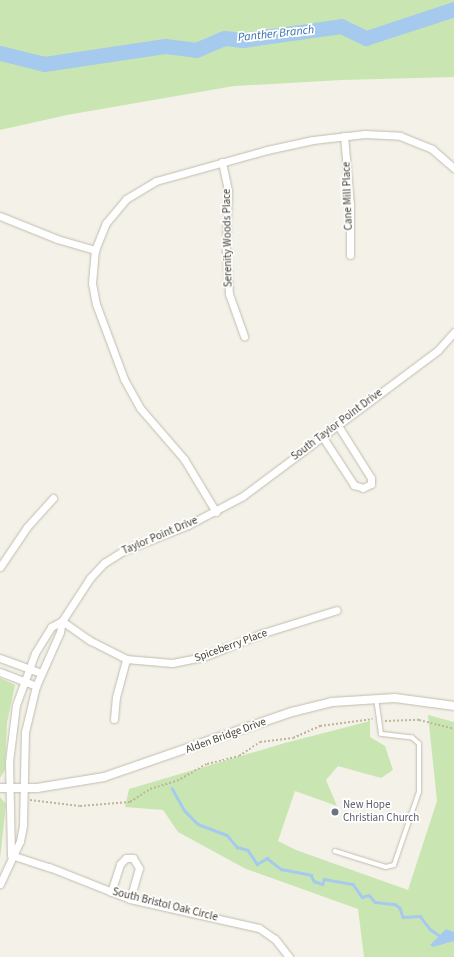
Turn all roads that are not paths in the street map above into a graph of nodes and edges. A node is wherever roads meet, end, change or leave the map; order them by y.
1 (344, 136) junction
2 (222, 162) junction
3 (452, 163) edge
4 (0, 216) edge
5 (95, 250) junction
6 (350, 255) dead end
7 (454, 332) edge
8 (244, 336) dead end
9 (337, 424) junction
10 (322, 436) junction
11 (53, 498) dead end
12 (216, 512) junction
13 (0, 567) edge
14 (337, 610) dead end
15 (62, 621) junction
16 (0, 658) edge
17 (126, 658) junction
18 (28, 667) junction
19 (0, 672) edge
20 (41, 673) junction
21 (23, 681) junction
22 (36, 686) junction
23 (376, 699) junction
24 (454, 706) edge
25 (114, 719) dead end
26 (0, 788) edge
27 (9, 788) junction
28 (24, 789) junction
29 (335, 851) dead end
30 (11, 855) junction
31 (0, 884) edge
32 (111, 892) junction
33 (130, 899) junction
34 (288, 957) edge

1 - 2 street
1 - 3 street
1 - 6 street, Cane Mill Place
2 - 5 street
2 - 8 street, Serenity Woods Place
4 - 5 street
5 - 12 street
7 - 9 street, South Taylor Point Drive
9 - 10 street, South Taylor Point Drive
9 - 10 street
10 - 12 street, South Taylor Point Drive
11 - 13 street
12 - 15 street, Taylor Point Drive
14 - 17 street, Spiceberry Place
15 - 17 street, Spiceberry Place
15 - 18 street, Taylor Point Drive
15 - 20 street, Taylor Point Drive
16 - 18 street
17 - 25 street
18 - 20 street
18 - 21 street, Taylor Point Drive
19 - 21 street
20 - 22 street, Taylor Point Drive
21 - 22 street
21 - 27 street, Taylor Point Drive
22 - 28 street, Taylor Point Drive
23 - 24 street, Alden Bridge Drive
23 - 28 street, Alden Bridge Drive
23 - 29 lane
26 - 27 street, Alden Bridge Drive
27 - 28 street, Alden Bridge Drive
27 - 30 street, Taylor Point Drive
28 - 30 street, Taylor Point Drive
30 - 31 street
30 - 32 street, South Bristol Oak Circle
32 - 33 street, South Bristol Oak Circle
32 - 33 street
33 - 34 street, South Bristol Oak Circle

